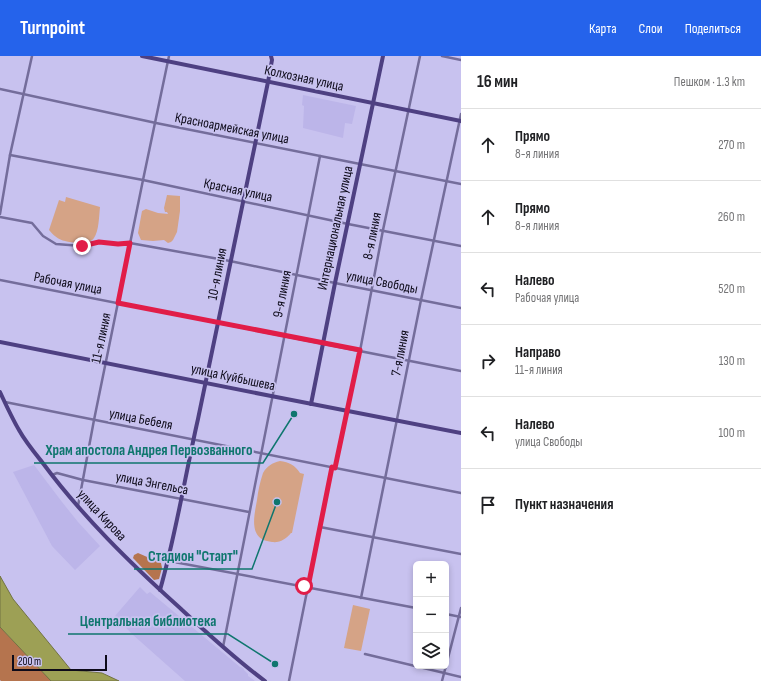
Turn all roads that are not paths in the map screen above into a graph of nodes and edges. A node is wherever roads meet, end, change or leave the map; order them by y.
1 (32, 56) edge
2 (142, 56) edge
3 (170, 56) edge
4 (271, 56) edge
5 (383, 56) edge
6 (420, 56) edge
7 (442, 56) edge
8 (461, 60) edge
9 (168, 61) junction
10 (268, 82) junction
11 (0, 88) edge
12 (23, 93) junction
13 (373, 104) junction
14 (408, 110) junction
15 (461, 114) edge
16 (460, 121) edge
17 (156, 123) junction
18 (255, 143) junction
19 (10, 156) junction
20 (320, 156) junction
21 (360, 164) junction
22 (396, 171) junction
23 (143, 180) junction
24 (447, 181) junction
25 (461, 184) edge
26 (243, 201) junction
27 (308, 215) junction
28 (0, 216) edge
29 (348, 224) junction
30 (383, 230) junction
31 (434, 240) junction
32 (130, 243) junction
33 (461, 246) edge
34 (230, 261) junction
35 (296, 275) junction
36 (0, 280) edge
37 (335, 283) junction
38 (371, 290) junction
39 (421, 300) junction
40 (118, 303) junction
41 (461, 308) edge
42 (219, 322) junction
43 (284, 336) junction
44 (0, 342) edge
45 (323, 343) junction
46 (360, 350) junction
47 (409, 360) junction
48 (106, 363) junction
49 (461, 371) edge
50 (205, 382) junction
51 (0, 392) edge
52 (272, 396) junction
53 (5, 402) junction
54 (311, 404) junction
55 (347, 411) junction
56 (94, 420) junction
57 (397, 421) junction
58 (461, 433) edge
59 (193, 439) junction
60 (261, 453) junction
61 (334, 468) junction
62 (52, 475) junction
63 (386, 478) junction
64 (83, 480) junction
65 (461, 493) edge
66 (181, 499) junction
67 (78, 506) junction
68 (249, 512) junction
69 (320, 527) junction
70 (373, 537) junction
71 (461, 554) edge
72 (169, 560) junction
73 (236, 573) junction
74 (308, 587) junction
75 (160, 590) junction
76 (361, 598) junction
77 (413, 607) edge
78 (461, 608) edge
79 (449, 615) edge
80 (460, 617) edge
81 (223, 647) junction
82 (366, 654) dead end
83 (444, 673) junction
84 (461, 677) edge
85 (265, 681) edge
86 (289, 681) edge
87 (442, 681) edge

1 - 12 street
2 - 9 street, Колхозная улица
3 - 9 street, 11-я линия
4 - 10 street, 10-я линия
5 - 13 street, Интернациональная улица
6 - 14 street, 8-я линия
7 - 8 street
9 - 10 street, Колхозная улица
9 - 17 street, 11-я линия
10 - 13 street, Колхозная улица
10 - 18 street, 10-я линия
11 - 12 street, Красноармейская улица
12 - 17 street, Красноармейская улица
12 - 19 street
13 - 14 street, Колхозная улица
13 - 21 street, Интернациональная улица
14 - 16 street, Колхозная улица
14 - 22 street, 8-я линия
15 - 16 street, 7-я линия
16 - 24 street, 7-я линия
17 - 18 street, Красноармейская улица
17 - 23 street, 11-я линия
18 - 20 street, Красноармейская улица
18 - 26 street, 10-я линия
19 - 23 street, Красная улица
19 - 28 street
20 - 21 street, Красноармейская улица
20 - 27 street, 9-я линия
21 - 22 street, Красноармейская улица
21 - 29 street, Интернациональная улица
22 - 24 street, Красноармейская улица
22 - 30 street, 8-я линия
23 - 26 street, Красная улица
23 - 32 street, 11-я линия
24 - 25 street, Красноармейская улица
24 - 31 street, 7-я линия
26 - 27 street, Красная улица
26 - 34 street, 10-я линия
27 - 29 street, Красная улица
27 - 35 street, 9-я линия
28 - 32 street, улица Свободы
29 - 30 street, Красная улица
29 - 37 street, Интернациональная улица
30 - 31 street, Красная улица
30 - 38 street, 8-я линия
31 - 33 street, Красная улица
31 - 39 street, 7-я линия
32 - 34 street, улица Свободы
32 - 40 street, 11-я линия
34 - 35 street, улица Свободы
34 - 42 street, 10-я линия
35 - 37 street, улица Свободы
35 - 43 street, 9-я линия
36 - 40 street, Рабочая улица
37 - 38 street, улица Свободы
37 - 45 street, Интернациональная улица
38 - 39 street, улица Свободы
38 - 46 street, 8-я линия
39 - 41 street, улица Свободы
39 - 47 street, 7-я линия
40 - 42 street, Рабочая улица
40 - 48 street, 11-я линия
42 - 43 street, Рабочая улица
42 - 50 street, 10-я линия
43 - 45 street, Рабочая улица
43 - 52 street, 9-я линия
44 - 48 street, улица Куйбышева
45 - 46 street, Рабочая улица
45 - 54 street, Интернациональная улица
46 - 47 street, Рабочая улица
46 - 55 street, 8-я линия
47 - 49 street, Рабочая улица
47 - 57 street, 7-я линия
48 - 50 street, улица Куйбышева
48 - 56 street, 11-я линия
50 - 52 street, улица Куйбышева
50 - 59 street, 10-я линия
51 - 53 street, улица Кирова
52 - 54 street, улица Куйбышева
52 - 60 street, 9-я линия
53 - 56 street, улица Бебеля
53 - 62 street, улица Кирова
54 - 55 street, улица Куйбышева
55 - 57 street, улица Куйбышева
55 - 61 street, 8-я линия
56 - 59 street, улица Бебеля
56 - 64 street, 11-я линия
57 - 58 street, улица Куйбышева
57 - 63 street, 7-я линия
59 - 60 street, улица Бебеля
59 - 66 street, 10-я линия
60 - 61 street, улица Бебеля
60 - 68 street, 9-я линия
61 - 63 street, улица Бебеля
61 - 69 street, 8-я линия
62 - 64 street, улица Энгельса
62 - 67 street, улица Кирова
63 - 65 street, улица Бебеля
63 - 70 street, 7-я линия
64 - 66 street, улица Энгельса
64 - 67 street, 11-я линия
66 - 68 street, улица Энгельса
66 - 72 street, 10-я линия
67 - 75 street, улица Кирова
68 - 73 street, 9-я линия
69 - 70 street
69 - 74 street, 8-я линия
70 - 71 street
70 - 76 street, 7-я линия
72 - 73 street
72 - 75 street, 10-я линия
73 - 74 street
73 - 81 street, 9-я линия
74 - 76 street
74 - 86 street, 8-я линия
75 - 81 street, улица Кирова
76 - 77 street
78 - 80 street
79 - 80 street
80 - 83 street
81 - 85 street, улица Кирова
82 - 83 street
83 - 84 street
83 - 87 street

